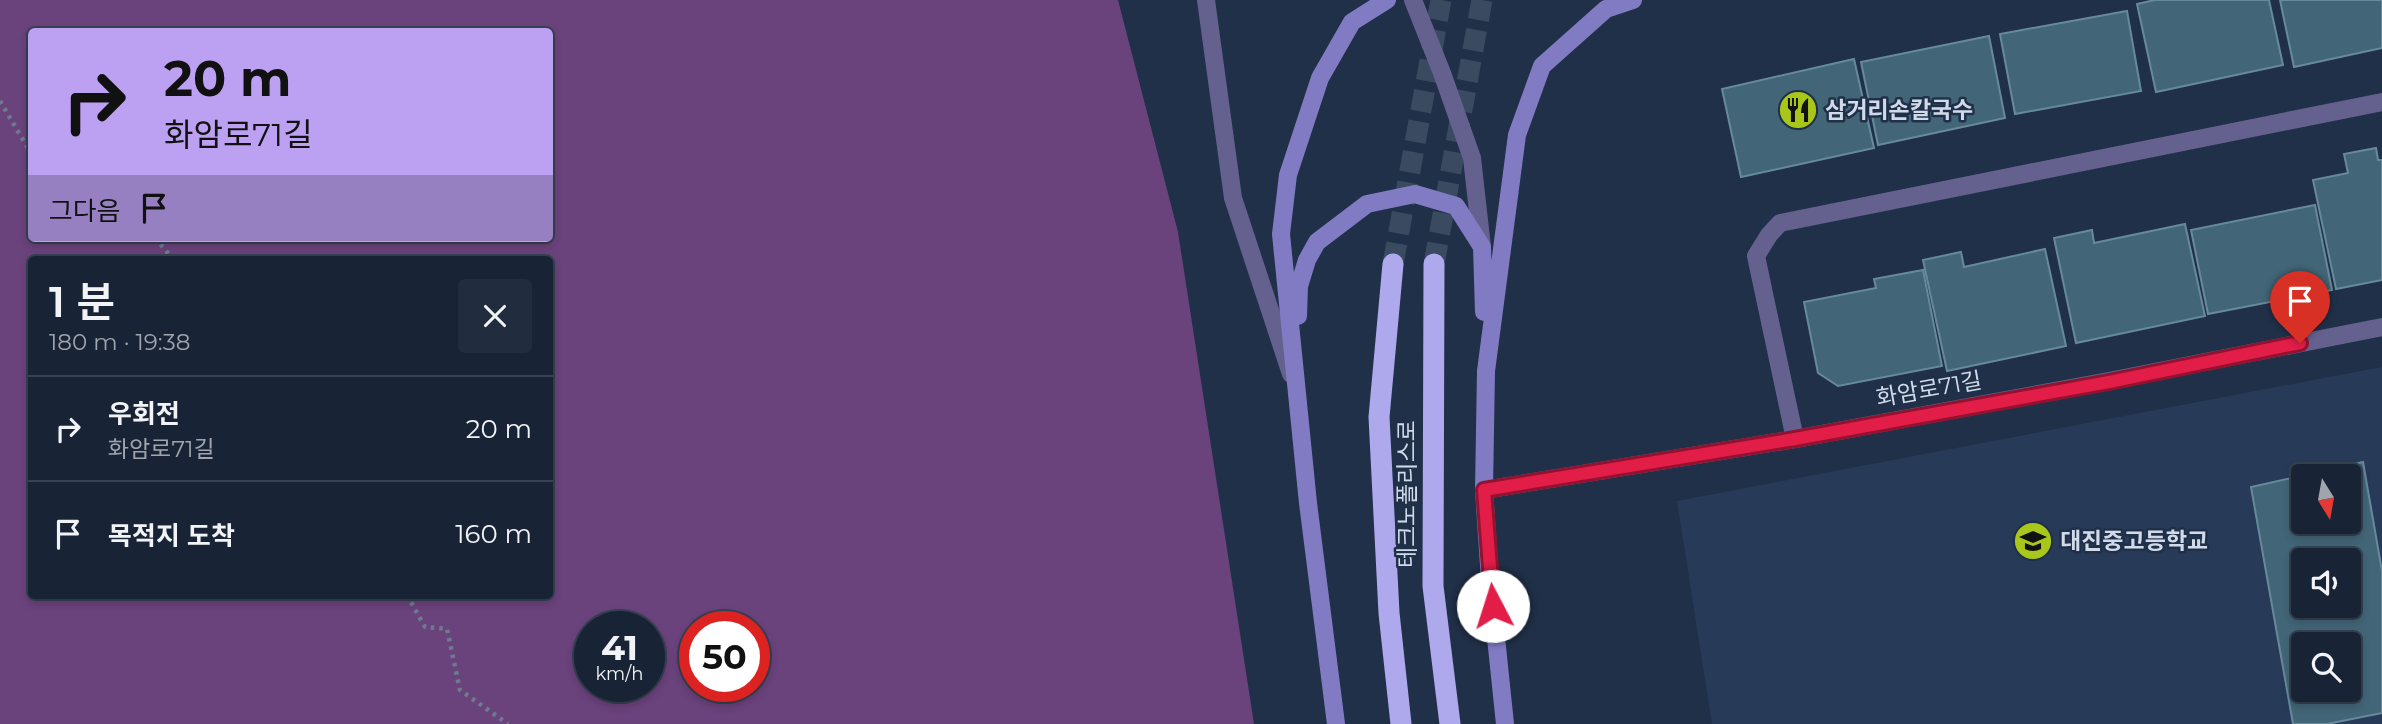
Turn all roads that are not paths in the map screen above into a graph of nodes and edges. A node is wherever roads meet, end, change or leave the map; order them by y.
1 (1206, 0) edge
2 (1387, 0) edge
3 (1413, 0) edge
4 (1633, 0) edge
5 (2382, 102) edge
6 (1482, 247) junction
7 (1393, 264) tunnel mouth
8 (1434, 264) tunnel mouth
9 (2382, 327) edge
10 (1486, 371) junction
11 (1295, 386) junction
12 (1795, 439) junction
13 (1484, 490) junction
14 (1335, 724) edge
15 (1401, 724) edge
16 (1450, 724) edge
17 (1506, 724) edge

1 - 11 street
2 - 11 main road
3 - 6 street
4 - 10 main road
5 - 12 street
6 - 10 main road
6 - 11 main road
7 - 15 highway
8 - 16 highway, 테크노폴리스로
9 - 12 street, 화암로71길
10 - 13 main road
11 - 14 main road
12 - 13 street, 화암로71길
13 - 17 main road

